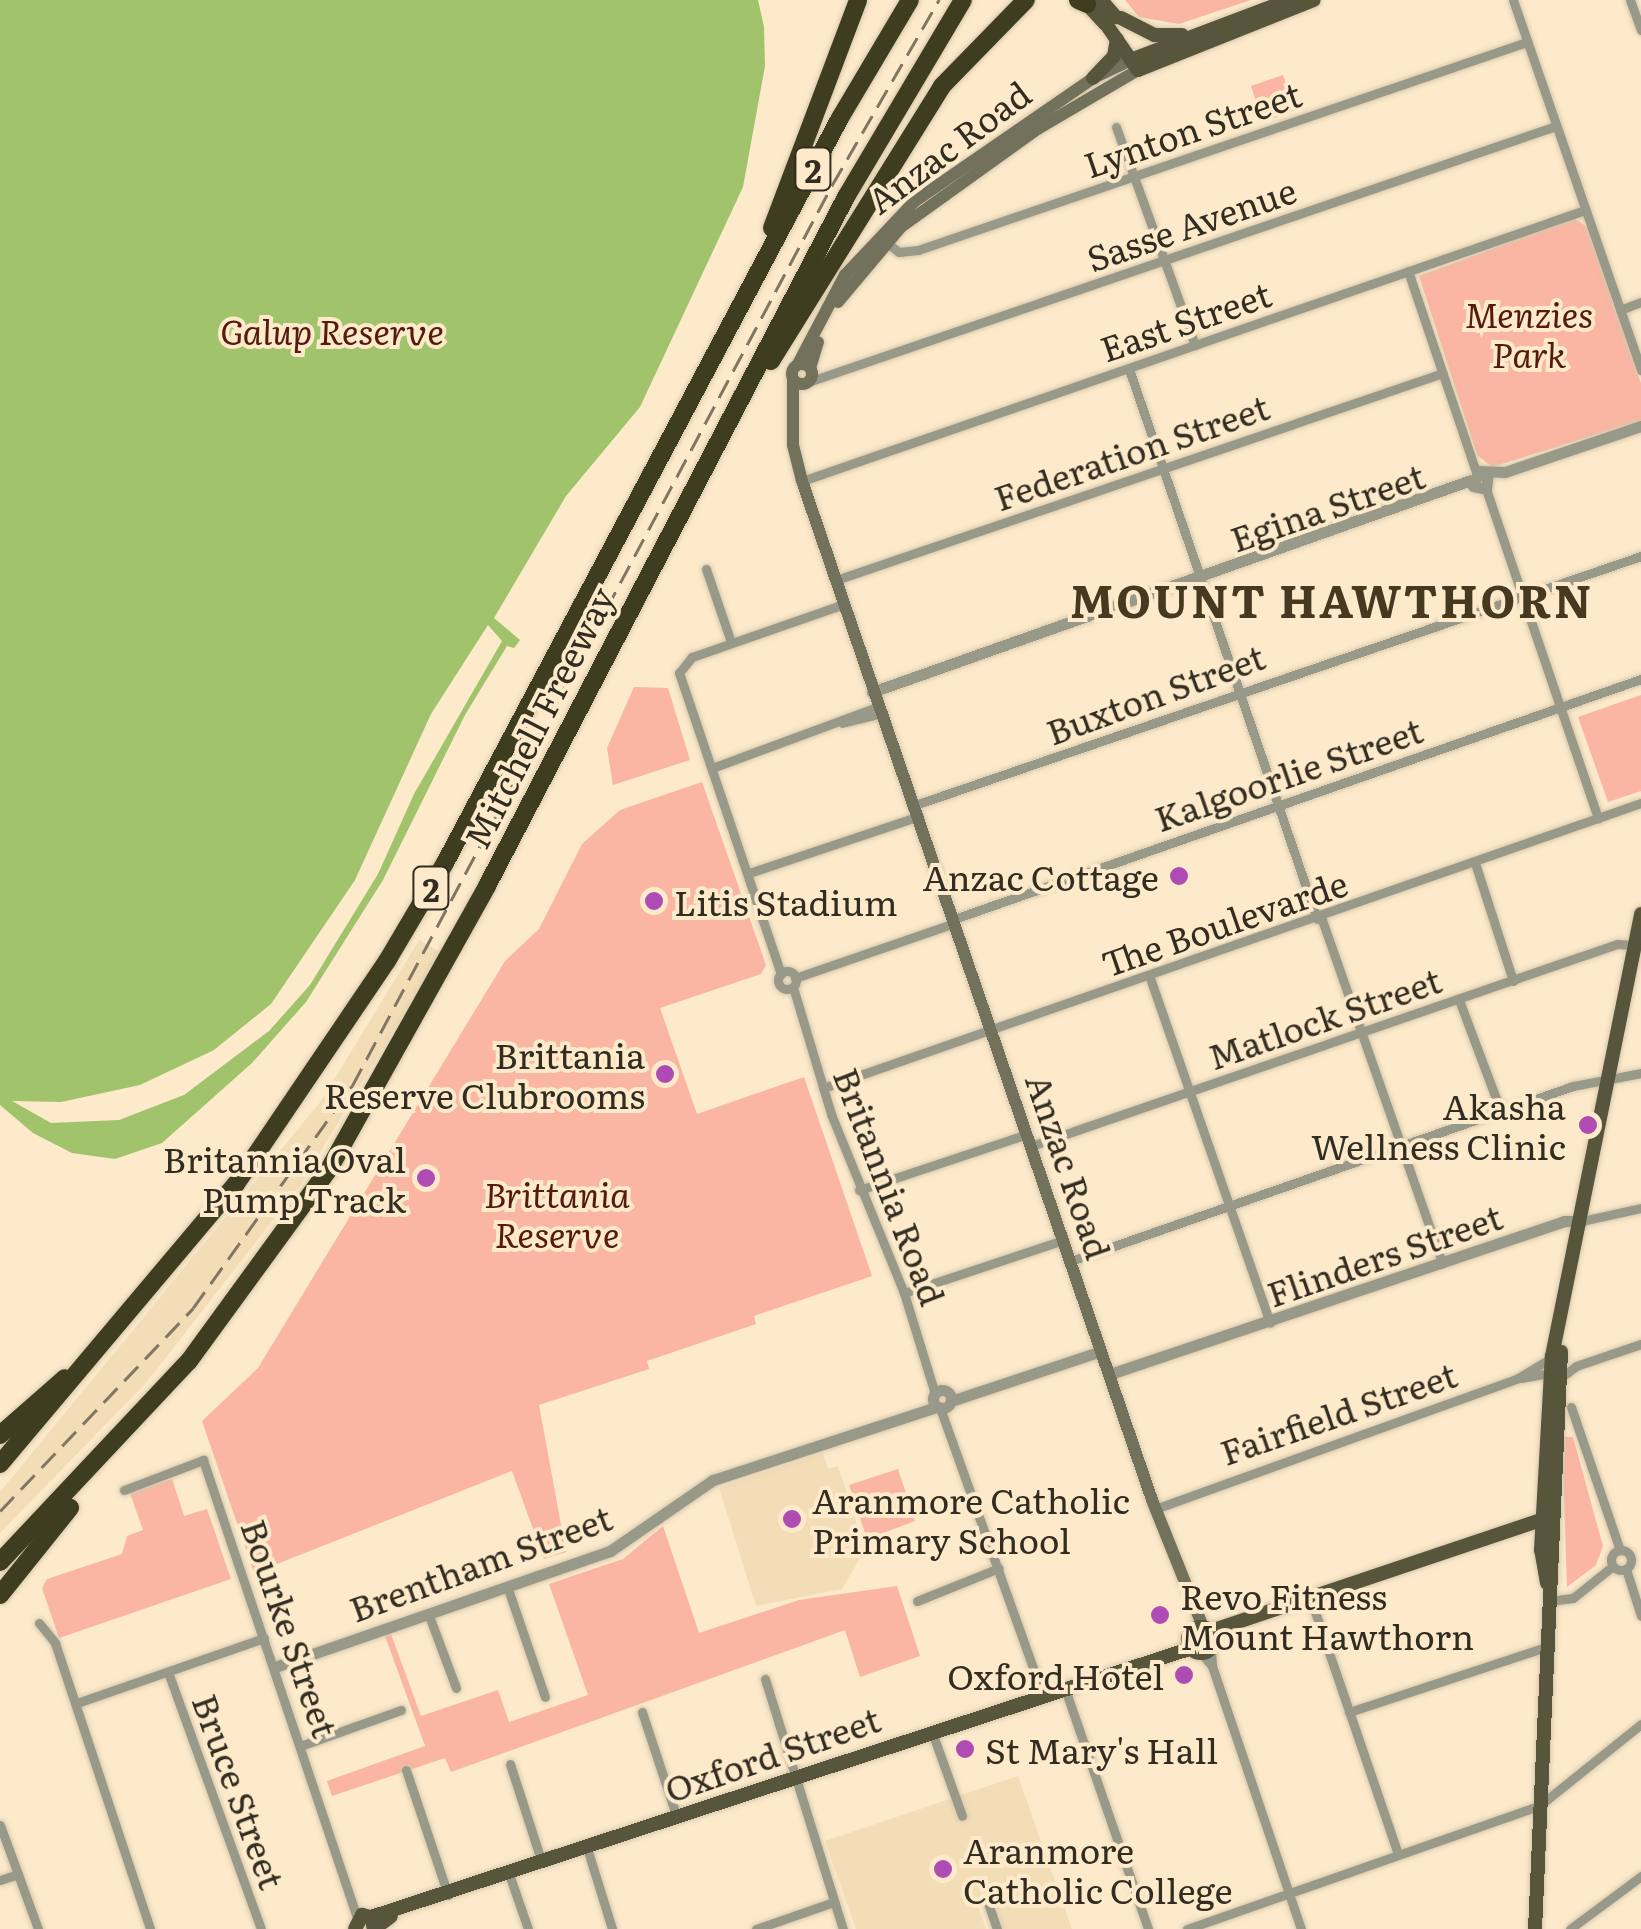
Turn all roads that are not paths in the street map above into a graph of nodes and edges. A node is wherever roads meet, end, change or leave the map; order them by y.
1 (858, 0) edge
2 (910, 0) edge
3 (963, 0) edge
4 (1026, 0) edge
5 (1314, 0) edge
6 (1513, 0) edge
7 (1630, 0) edge
8 (1292, 3) edge
9 (1105, 14) edge
10 (1641, 30) edge
11 (1197, 32) junction
12 (1528, 42) junction
13 (1140, 62) junction
14 (1092, 78) junction
15 (1556, 126) junction
16 (1116, 127) dead end
17 (1135, 176) junction
18 (1585, 210) junction
19 (882, 239) junction
20 (1165, 261) junction
21 (1408, 271) junction
22 (754, 280) junction
23 (1641, 302) edge
24 (1620, 310) junction
25 (1195, 345) junction
26 (1129, 368) junction
27 (1641, 370) edge
28 (1443, 373) junction
29 (804, 375) junction
30 (1641, 426) edge
31 (1162, 469) junction
32 (802, 481) junction
33 (1481, 481) junction
34 (676, 520) junction
35 (1641, 556) edge
36 (706, 570) dead end
37 (1201, 579) junction
38 (836, 580) junction
39 (1520, 597) junction
40 (844, 604) junction
41 (731, 642) junction
42 (1641, 679) edge
43 (874, 691) junction
44 (1239, 692) junction
45 (1559, 707) junction
46 (878, 710) junction
47 (891, 736) junction
48 (712, 768) junction
49 (1641, 803) edge
50 (1281, 805) junction
51 (917, 810) junction
52 (1598, 818) junction
53 (1475, 862) junction
54 (748, 873) junction
55 (1641, 914) edge
56 (1319, 918) junction
57 (954, 920) junction
58 (1638, 935) edge
59 (1150, 978) junction
60 (788, 980) junction
61 (1514, 982) junction
62 (1459, 1000) junction
63 (992, 1030) junction
64 (1361, 1034) junction
65 (1641, 1073) edge
66 (1610, 1079) junction
67 (822, 1088) junction
68 (1189, 1092) junction
69 (1501, 1112) junction
70 (1029, 1140) junction
71 (1401, 1148) junction
72 (860, 1190) junction
73 (1230, 1206) junction
74 (1641, 1208) edge
75 (1582, 1221) junction
76 (1063, 1240) junction
77 (1071, 1260) junction
78 (1442, 1263) junction
79 (904, 1294) junction
80 (1270, 1323) junction
81 (1641, 1344) edge
82 (1100, 1346) junction
83 (101, 1350) junction
84 (1556, 1360) junction
85 (1576, 1366) junction
86 (1111, 1378) junction
87 (1518, 1378) junction
88 (1554, 1378) junction
89 (942, 1397) junction
90 (1572, 1406) dead end
91 (0, 1435) edge
92 (124, 1435) junction
93 (0, 1464) edge
94 (124, 1490) dead end
95 (1154, 1504) junction
96 (1548, 1523) junction
97 (1641, 1546) edge
98 (1624, 1551) junction
99 (0, 1562) edge
100 (1613, 1566) junction
101 (999, 1568) junction
102 (1626, 1569) junction
103 (507, 1586) junction
104 (0, 1595) edge
105 (1311, 1600) junction
106 (917, 1601) dead end
107 (1546, 1601) junction
108 (428, 1613) junction
109 (1641, 1616) edge
110 (39, 1622) dead end
111 (1200, 1637) junction
112 (264, 1638) junction
113 (1545, 1647) junction
114 (274, 1667) junction
115 (168, 1672) junction
116 (764, 1678) dead end
117 (1064, 1686) junction
118 (456, 1688) dead end
119 (1042, 1693) junction
120 (546, 1697) dead end
121 (77, 1703) junction
122 (401, 1710) dead end
123 (642, 1712) dead end
124 (1349, 1712) junction
125 (1641, 1724) edge
126 (931, 1729) junction
127 (303, 1745) junction
128 (510, 1764) dead end
129 (406, 1770) dead end
130 (794, 1776) junction
131 (1539, 1806) junction
132 (962, 1816) dead end
133 (677, 1818) junction
134 (0, 1824) edge
135 (587, 1848) junction
136 (1398, 1854) junction
137 (542, 1863) junction
138 (18, 1874) junction
139 (509, 1874) junction
140 (1641, 1876) edge
141 (0, 1880) edge
142 (1289, 1893) junction
143 (448, 1895) junction
144 (834, 1902) junction
145 (988, 1903) dead end
146 (361, 1923) edge
147 (38, 1929) edge
148 (150, 1929) edge
149 (261, 1929) edge
150 (528, 1929) edge
151 (612, 1929) edge
152 (756, 1929) edge
153 (843, 1929) edge
154 (997, 1929) edge
155 (1148, 1929) edge
156 (1187, 1929) edge
157 (1302, 1929) edge
158 (1535, 1929) edge
159 (1570, 1929) edge

1 - 22 highway
2 - 22 highway, Mitchell Freeway / 2
3 - 34 highway, Mitchell Freeway / 2
4 - 34 highway
5 - 8 main road
6 - 12 street
7 - 10 street
8 - 11 main road
8 - 13 main road
9 - 11 main road
9 - 13 main road
9 - 14 main road
11 - 13 main road
12 - 15 street
12 - 17 street, Lynton Street
13 - 14 main road, Anzac Road
13 - 19 main road, Anzac Road
14 - 19 main road, Anzac Road
15 - 18 street
15 - 20 street, Sasse Avenue
16 - 17 street
17 - 19 street, Lynton Street
17 - 20 street
18 - 21 street, East Street
18 - 24 street
19 - 29 main road, Anzac Road
20 - 25 street
20 - 29 street, Sasse Avenue
21 - 25 street, East Street
21 - 28 street
22 - 83 highway, Mitchell Freeway / 2
23 - 24 street
24 - 27 street
25 - 26 street, East Street
26 - 31 street
26 - 32 street, East Street
28 - 31 street, Federation Street
28 - 33 street
29 - 32 main road, Anzac Road
30 - 33 street, Egina Street
31 - 37 street
31 - 38 street, Federation Street
32 - 38 main road, Anzac Road
33 - 37 street, Egina Street
33 - 39 street
34 - 92 highway, Mitchell Freeway / 2
35 - 39 street, Buxton Street
36 - 41 street
37 - 43 street, Egina Street
37 - 44 street
38 - 40 main road, Anzac Road
39 - 44 street, Buxton Street
39 - 45 street
40 - 41 street
40 - 43 main road, Anzac Road
41 - 48 street, Britannia Road
42 - 45 street, Kalgoorlie Street
43 - 46 main road, Anzac Road
43 - 47 main road, Anzac Road
44 - 50 street
44 - 51 street, Buxton Street
45 - 50 street, Kalgoorlie Street
45 - 52 street
46 - 47 main road, Anzac Road
46 - 48 street
47 - 51 main road, Anzac Road
48 - 54 street, Britannia Road
49 - 52 street, The Boulevarde
50 - 56 street
50 - 57 street, Kalgoorlie Street
51 - 54 street, Buxton Street
51 - 57 main road, Anzac Road
52 - 53 street, The Boulevarde
53 - 56 street, The Boulevarde
53 - 61 street
54 - 60 street, Britannia Road
55 - 58 main road
56 - 59 street, The Boulevarde
56 - 64 street
57 - 60 street, Kalgoorlie Street
57 - 63 main road, Anzac Road
58 - 61 street, Matlock Street
58 - 66 main road
59 - 63 street, The Boulevarde
59 - 68 street
60 - 67 street, Britannia Road
61 - 62 street, Matlock Street
62 - 64 street, Matlock Street
62 - 69 street
63 - 67 street, The Boulevarde
63 - 70 main road, Anzac Road
64 - 68 street, Matlock Street
64 - 71 street
65 - 66 street
66 - 69 street
66 - 75 main road
67 - 72 street, Britannia Road
68 - 70 street, Matlock Street
68 - 73 street
69 - 71 street
70 - 72 street, Matlock Street
70 - 76 main road, Anzac Road
71 - 73 street
71 - 78 street
72 - 79 street, Britannia Road
73 - 77 street
73 - 80 street
74 - 75 street, Flinders Street
75 - 78 street, Flinders Street
75 - 84 main road
76 - 77 main road, Anzac Road
76 - 79 street
77 - 82 main road, Anzac Road
78 - 80 street, Flinders Street
79 - 89 street, Britannia Road
80 - 86 street, Flinders Street
81 - 85 street
82 - 86 main road, Anzac Road
82 - 89 street, Brentham Street
83 - 91 highway
83 - 93 highway, Mitchell Freeway / 2
84 - 85 street
84 - 87 street, Fairfield Street
84 - 88 main road
85 - 88 street
86 - 95 main road, Anzac Road
87 - 88 street, Fairfield Street
87 - 95 street, Fairfield Street
88 - 96 main road
89 - 101 street, Britannia Road
89 - 103 street, Brentham Street
90 - 98 street
92 - 99 highway, Mitchell Freeway / 2
92 - 104 highway
94 - 112 street, Bourke Street
95 - 111 main road, Anzac Road
96 - 105 main road
96 - 107 main road
97 - 98 street
98 - 100 street
98 - 102 street
100 - 102 street
100 - 107 street
101 - 106 street
101 - 119 street, Britannia Road
102 - 109 street
103 - 108 street, Brentham Street
103 - 120 street
105 - 111 main road
105 - 124 street
107 - 113 main road
108 - 114 street, Brentham Street
108 - 118 street
110 - 121 street
111 - 117 main road, Oxford Street
111 - 142 street, Anzac Road
112 - 114 street, Bourke Street
112 - 115 street
113 - 124 street
113 - 131 main road
114 - 127 street, Bourke Street
115 - 121 street
115 - 149 street, Bruce Street
116 - 130 street
117 - 119 main road, Oxford Street
117 - 155 street
119 - 126 main road, Oxford Street
121 - 148 street
122 - 127 street
123 - 133 street
124 - 136 street
125 - 131 street
126 - 130 main road, Oxford Street
126 - 132 street
127 - 146 street, Bourke Street
128 - 137 street
129 - 143 street
130 - 133 main road, Oxford Street
130 - 144 street
131 - 136 street
131 - 158 main road
133 - 135 main road, Oxford Street
134 - 138 street
135 - 137 main road, Oxford Street
135 - 151 street
136 - 142 street
137 - 139 main road, Oxford Street
138 - 141 street
138 - 147 street
139 - 143 main road, Oxford Street
139 - 150 street
140 - 159 street
142 - 156 street
142 - 157 street, Anzac Road
143 - 146 main road, Oxford Street
144 - 152 street
144 - 153 street
145 - 154 street

